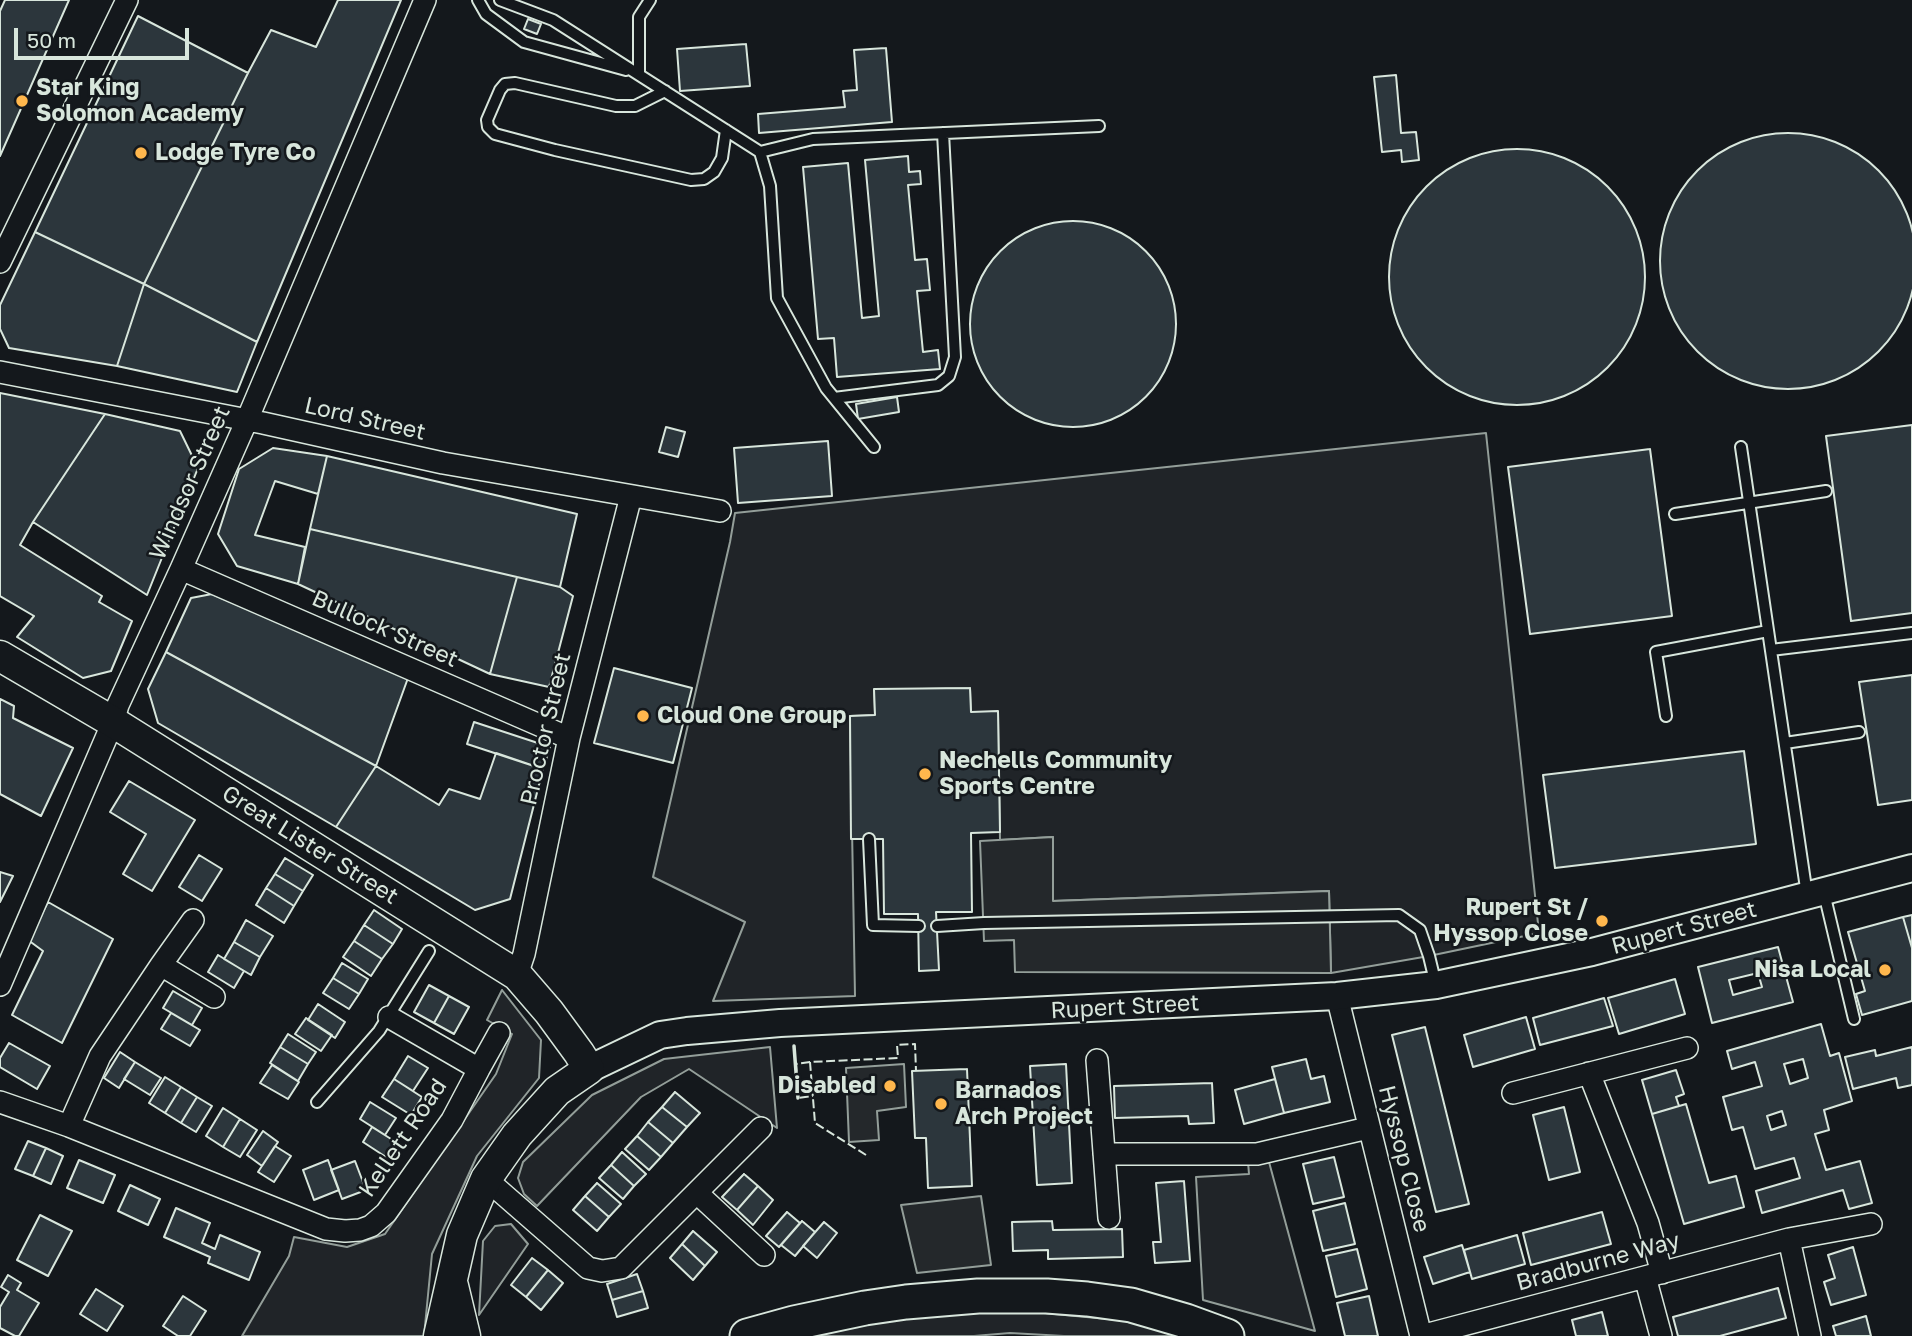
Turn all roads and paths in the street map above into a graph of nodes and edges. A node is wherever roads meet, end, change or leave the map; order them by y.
1 (111, 0) edge
2 (127, 0) edge
3 (425, 0) edge
4 (478, 0) edge
5 (500, 0) edge
6 (650, 0) edge
7 (108, 36) junction
8 (639, 74) junction
9 (666, 91) junction
10 (1100, 126) dead end
11 (726, 130) junction
12 (943, 133) junction
13 (760, 152) junction
14 (0, 262) edge
15 (0, 372) edge
16 (834, 398) junction
17 (247, 420) junction
18 (874, 447) dead end
19 (1741, 447) dead end
20 (1826, 491) dead end
21 (631, 496) junction
22 (1749, 503) junction
23 (720, 511) dead end
24 (1675, 514) dead end
25 (181, 569) junction
26 (1768, 631) junction
27 (1912, 633) edge
28 (1771, 650) junction
29 (0, 656) edge
30 (1666, 716) dead end
31 (113, 722) junction
32 (1859, 732) dead end
33 (569, 738) junction
34 (1784, 743) junction
35 (869, 839) dead end
36 (1912, 867) edge
37 (1815, 893) junction
38 (193, 920) dead end
39 (919, 926) dead end
40 (937, 926) dead end
41 (429, 951) dead end
42 (160, 965) junction
43 (517, 975) junction
44 (0, 985) edge
45 (1436, 985) junction
46 (1337, 996) junction
47 (214, 997) dead end
48 (388, 1017) junction
49 (1854, 1019) dead end
50 (499, 1033) dead end
51 (1687, 1048) dead end
52 (1097, 1060) dead end
53 (479, 1069) junction
54 (589, 1069) junction
55 (1589, 1073) junction
56 (1513, 1093) dead end
57 (0, 1102) edge
58 (317, 1102) dead end
59 (69, 1126) junction
60 (761, 1128) dead end
61 (1368, 1129) junction
62 (1104, 1154) junction
63 (485, 1180) junction
64 (696, 1193) junction
65 (1109, 1218) dead end
66 (1871, 1224) dead end
67 (1789, 1238) junction
68 (764, 1255) dead end
69 (1653, 1275) junction
70 (452, 1279) junction
71 (439, 1336) edge
72 (458, 1336) edge
73 (465, 1336) edge
74 (747, 1336) edge
75 (1227, 1336) edge
76 (1421, 1336) edge
77 (1661, 1336) edge
78 (1810, 1336) edge

1 - 7 street
2 - 7 street
3 - 17 street, Windsor Street
4 - 8 lane
5 - 8 lane
6 - 8 lane
7 - 14 street
8 - 9 lane
9 - 11 lane
9 - 11 lane
10 - 12 lane
11 - 13 lane
12 - 13 lane
12 - 16 lane
13 - 16 lane
15 - 17 street, Lord Street
16 - 18 lane
17 - 21 street, Lord Street
17 - 25 street, Windsor Street
19 - 22 lane
20 - 22 lane
21 - 23 street, Lord Street
21 - 33 street, Proctor Street
22 - 24 lane
22 - 26 lane
25 - 31 street, Windsor Street
25 - 33 street, Bullock Street
26 - 28 lane
26 - 30 lane
27 - 28 lane
28 - 34 lane
29 - 31 main road, Great Lister Street
31 - 43 main road, Great Lister Street
31 - 44 street, Windsor Street
32 - 34 lane
33 - 43 street, Proctor Street
34 - 37 lane
35 - 39 lane
36 - 37 street, Rupert Street
37 - 45 street, Rupert Street
37 - 49 lane
38 - 42 street
40 - 45 lane
41 - 48 lane
42 - 47 street
42 - 59 street
43 - 54 main road, Great Lister Street
45 - 46 street, Rupert Street
46 - 54 street, Rupert Street
46 - 61 street, Hyssop Close
48 - 53 street, Kellett Road
48 - 58 lane
50 - 53 street
51 - 55 street
52 - 62 street
53 - 59 street, Kellett Road
54 - 63 main road, Rupert Street
55 - 56 street
55 - 69 street
57 - 59 street, Kellett Road
60 - 64 street
61 - 62 street
61 - 76 street, Hyssop Close
62 - 65 street
63 - 64 street
63 - 70 main road, Rupert Street
64 - 68 street
66 - 67 street, Bradburne Way
67 - 69 street, Bradburne Way
67 - 78 street
69 - 76 street, Bradburne Way
69 - 77 street
70 - 71 main road, Rupert Street
70 - 72 main road, Rupert Street
70 - 73 main road
74 - 75 main road

